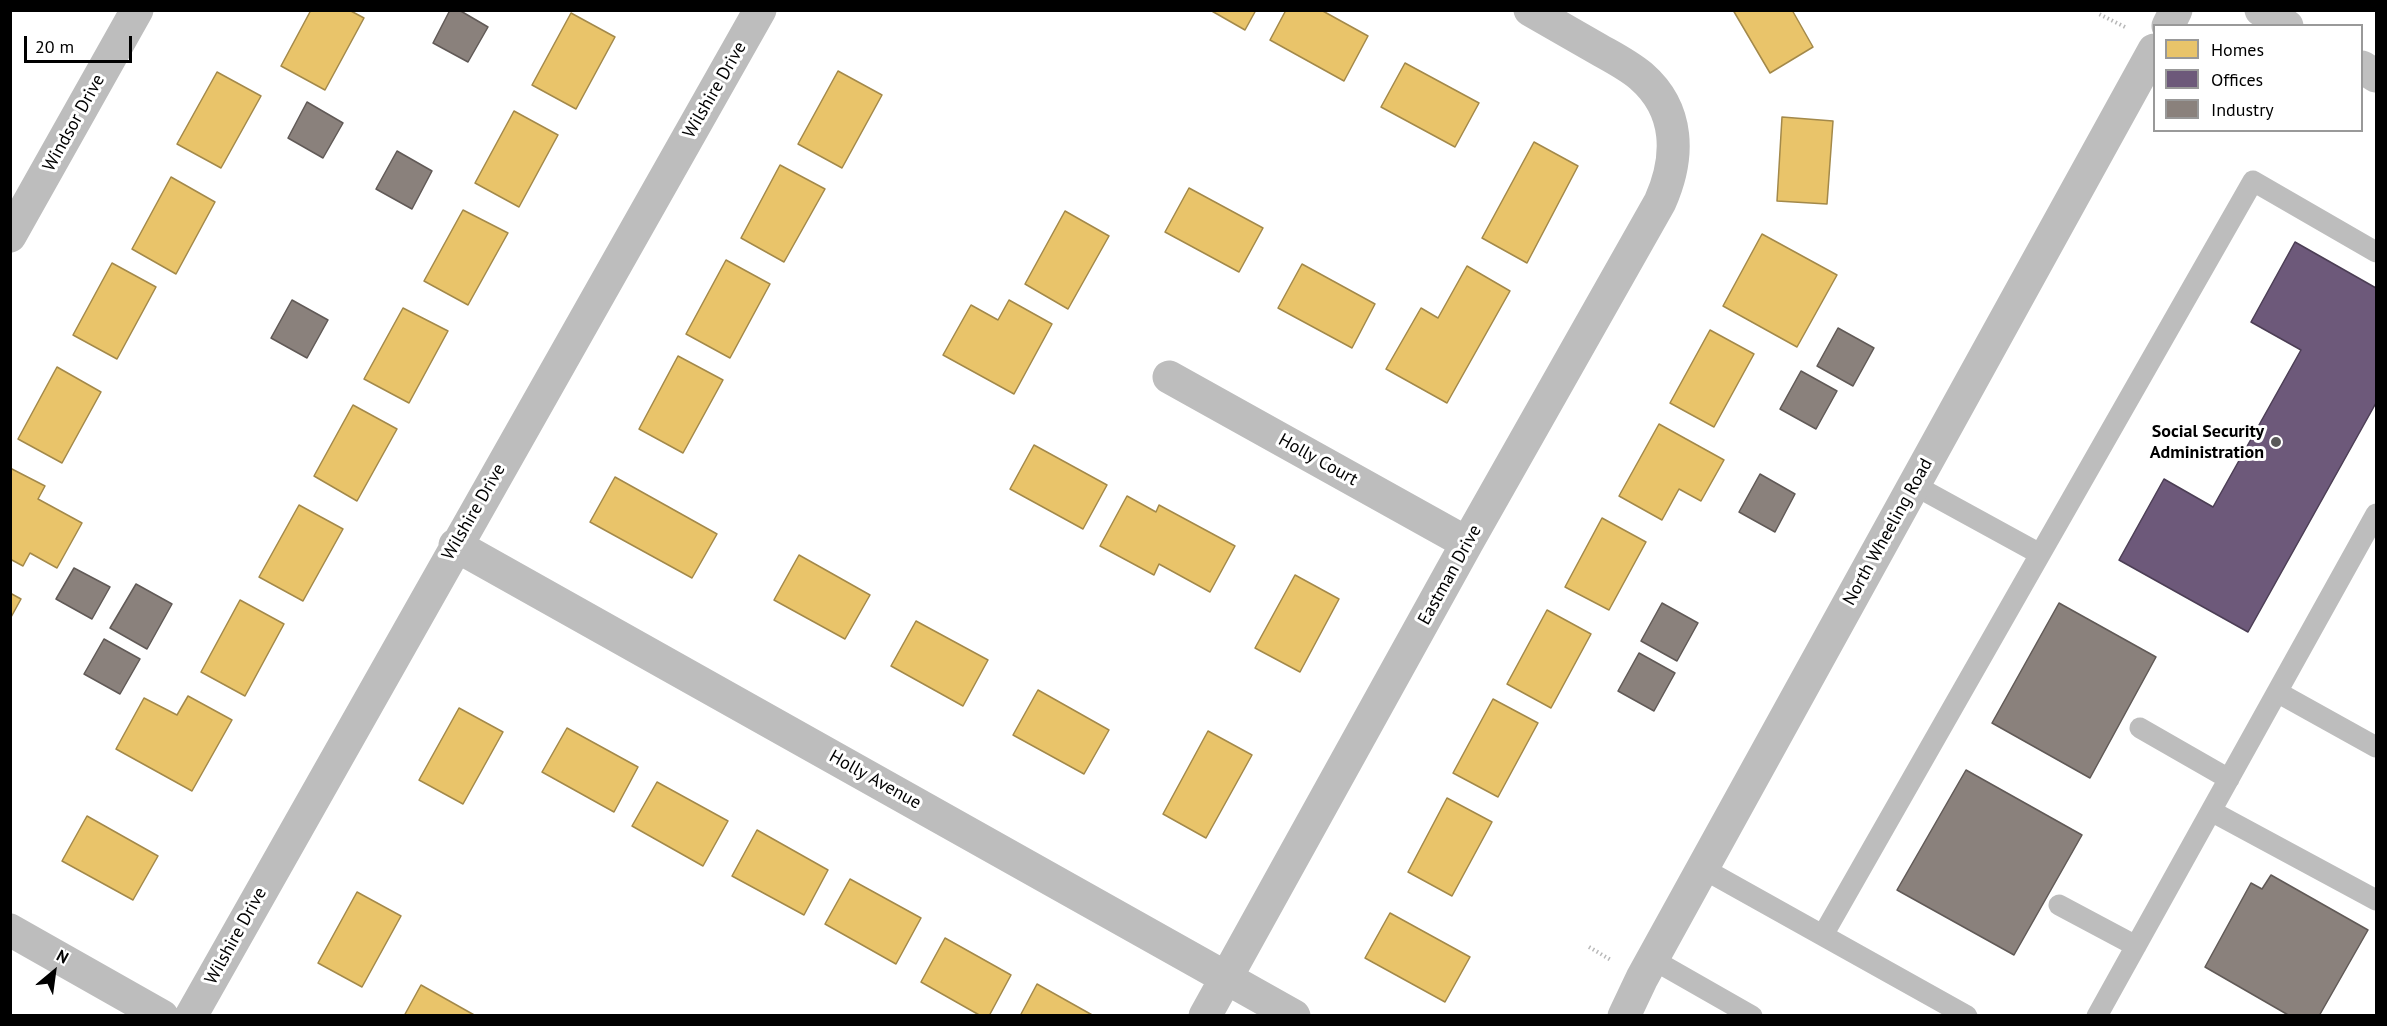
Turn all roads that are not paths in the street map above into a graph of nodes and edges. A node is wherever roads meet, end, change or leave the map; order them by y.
1 (137, 10) edge
2 (760, 10) edge
3 (1530, 10) edge
4 (2176, 10) edge
5 (2261, 10) edge
6 (2169, 24) edge
7 (2284, 24) edge
8 (2153, 52) edge
9 (2363, 68) edge
10 (2376, 76) edge
11 (10, 236) edge
12 (2376, 252) edge
13 (1169, 376) dead end
14 (1914, 485) junction
15 (2376, 514) edge
16 (1467, 543) junction
17 (455, 545) junction
18 (2040, 554) junction
19 (2277, 692) junction
20 (2140, 728) dead end
21 (2376, 747) edge
22 (2229, 779) junction
23 (2211, 811) junction
24 (1702, 868) junction
25 (2376, 900) edge
26 (2059, 904) dead end
27 (10, 930) edge
28 (1823, 935) junction
29 (2136, 946) junction
30 (1652, 959) junction
31 (1226, 978) junction
32 (162, 1016) edge
33 (191, 1016) edge
34 (1205, 1016) edge
35 (1294, 1016) edge
36 (1624, 1016) edge
37 (1752, 1016) edge
38 (1967, 1016) edge
39 (2097, 1016) edge

1 - 11 street, Windsor Drive
2 - 17 street, Wilshire Drive
3 - 16 street, Eastman Drive
4 - 6 street
5 - 7 main road
8 - 14 street, North Wheeling Road
9 - 10 main road
12 - 18 lane
13 - 16 street, Holly Court
14 - 18 lane
14 - 24 street, North Wheeling Road
15 - 19 lane
16 - 31 street, Eastman Drive
17 - 31 street, Holly Avenue
17 - 33 street, Wilshire Drive
18 - 28 lane
19 - 21 lane
19 - 22 lane
20 - 22 lane
22 - 23 lane
23 - 25 lane
23 - 29 lane
24 - 28 lane
24 - 30 street, North Wheeling Road
26 - 29 lane
27 - 32 street
28 - 38 lane
29 - 39 lane
30 - 36 street, North Wheeling Road
30 - 37 lane
31 - 34 street, Eastman Drive
31 - 35 street, Holly Avenue

